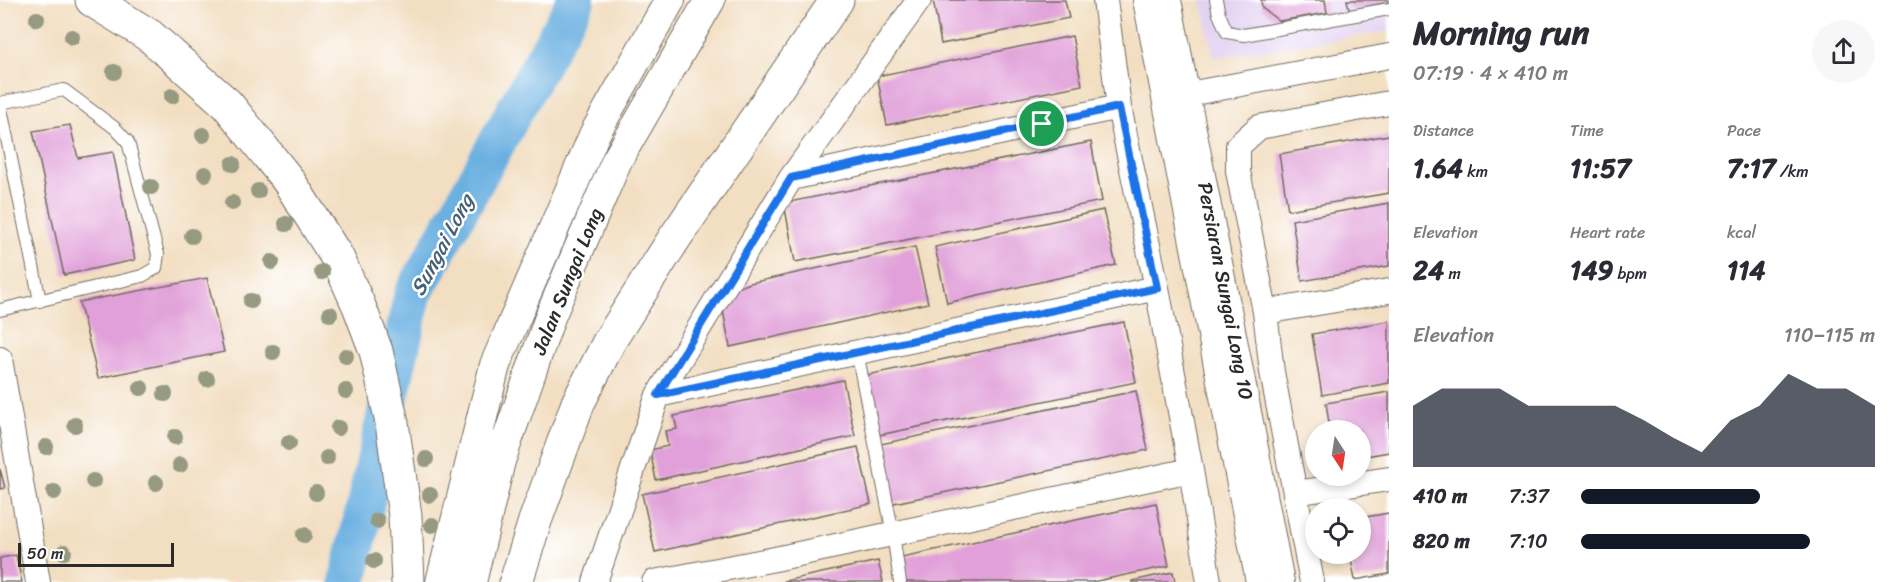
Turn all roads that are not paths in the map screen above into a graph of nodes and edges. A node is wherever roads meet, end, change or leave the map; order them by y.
1 (92, 0) edge
2 (670, 0) edge
3 (710, 0) edge
4 (837, 0) edge
5 (919, 0) edge
6 (1105, 0) edge
7 (1145, 0) edge
8 (1169, 0) edge
9 (1216, 0) edge
10 (1389, 9) edge
11 (1389, 56) edge
12 (1177, 96) junction
13 (0, 103) edge
14 (1389, 103) edge
15 (1119, 107) junction
16 (791, 178) junction
17 (1157, 288) junction
18 (1389, 291) edge
19 (40, 301) junction
20 (0, 310) edge
21 (1265, 312) junction
22 (857, 352) junction
23 (0, 359) edge
24 (658, 395) junction
25 (1191, 470) junction
26 (1389, 479) edge
27 (1294, 493) junction
28 (893, 534) junction
29 (38, 582) edge
30 (408, 582) edge
31 (441, 582) edge
32 (471, 582) edge
33 (516, 582) edge
34 (596, 582) edge
35 (654, 582) edge
36 (900, 582) edge
37 (1209, 582) edge
38 (1258, 582) edge
39 (1282, 582) edge
40 (1312, 582) edge

1 - 30 highway
2 - 31 street, Jalan Sungai Long
3 - 32 street, Jalan Sungai Long
4 - 33 highway
5 - 16 street
6 - 15 street
7 - 12 street, Persiaran Sungai Long 10
8 - 12 street, Persiaran Sungai Long 10
9 - 10 lane
11 - 12 street
12 - 38 street, Persiaran Sungai Long 10
12 - 39 street, Persiaran Sungai Long 10
13 - 19 lane
13 - 19 lane
14 - 21 street
15 - 16 street
15 - 17 street
16 - 24 street
17 - 22 street
17 - 25 street
18 - 21 street
19 - 20 lane
21 - 27 street
22 - 24 street
22 - 28 lane
23 - 29 street
24 - 34 street
25 - 28 street
25 - 37 street
26 - 27 street
27 - 40 street
28 - 35 street
28 - 36 lane

